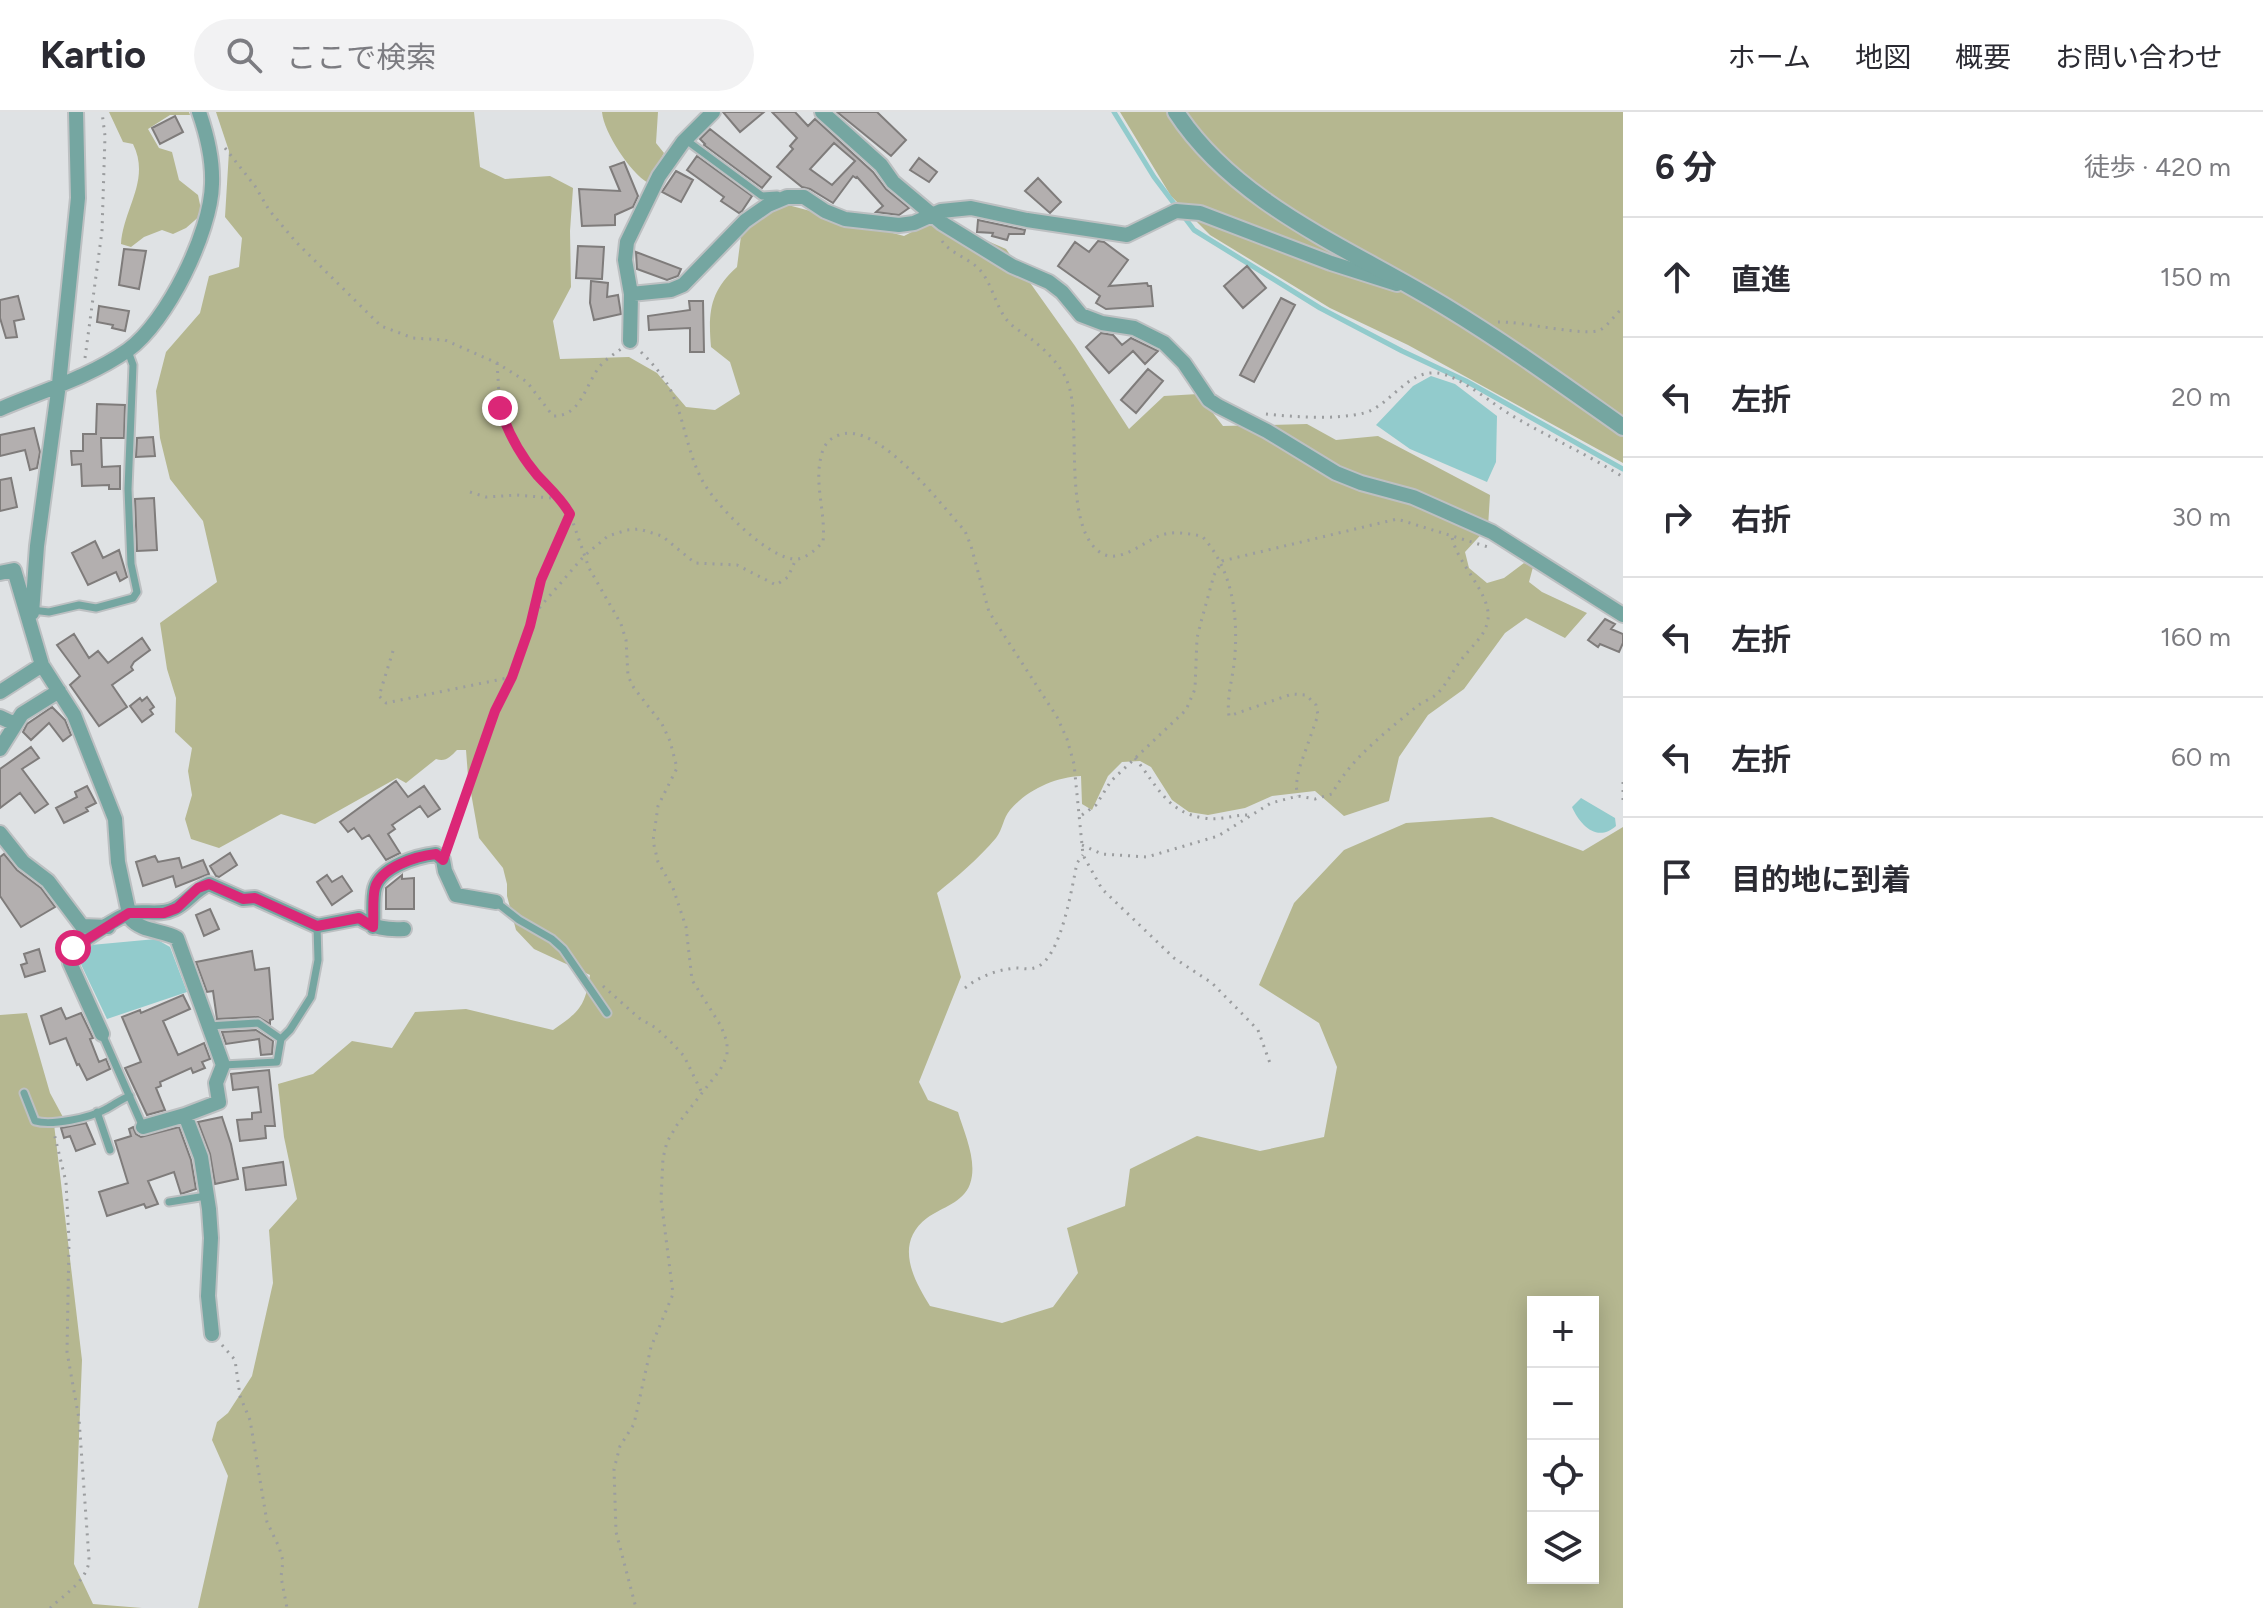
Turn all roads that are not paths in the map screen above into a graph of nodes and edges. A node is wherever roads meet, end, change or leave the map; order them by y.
1 (76, 112) edge
2 (199, 112) edge
3 (713, 112) edge
4 (822, 112) edge
5 (1176, 112) edge
6 (686, 140) junction
7 (787, 197) junction
8 (937, 219) junction
9 (1415, 290) junction
10 (631, 294) junction
11 (630, 341) road end
12 (127, 350) junction
13 (59, 384) junction
14 (0, 409) edge
15 (1623, 427) edge
16 (0, 573) edge
17 (1623, 615) edge
18 (31, 617) junction
19 (42, 665) junction
20 (59, 691) junction
21 (0, 692) edge
22 (0, 717) edge
23 (15, 724) junction
24 (0, 749) edge
25 (0, 833) edge
26 (496, 902) joint
27 (129, 913) junction
28 (317, 926) junction
29 (108, 927) junction
30 (373, 927) junction
31 (404, 929) dead end
32 (607, 1013) dead end
33 (208, 1026) junction
34 (102, 1034) joint
35 (281, 1039) junction
36 (223, 1065) junction
37 (24, 1093) dead end
38 (130, 1096) junction
39 (97, 1112) junction
40 (185, 1115) junction
41 (143, 1127) joint
42 (110, 1150) dead end
43 (206, 1196) junction
44 (169, 1202) dead end
45 (212, 1334) road end

1 - 13 street
2 - 12 street
3 - 6 street
4 - 8 street
5 - 9 street
6 - 7 lane
6 - 10 street
7 - 8 street
7 - 10 street
8 - 9 street
8 - 17 street
9 - 15 street
10 - 11 street
12 - 13 street
12 - 18 lane
13 - 14 street
13 - 18 street
16 - 18 street
18 - 19 street
19 - 20 street
19 - 21 street
20 - 23 street
20 - 27 street
22 - 23 street
23 - 24 street
25 - 29 street
26 - 30 street
26 - 32 lane
27 - 28 street
27 - 29 street
27 - 33 street
28 - 30 street
28 - 35 lane
29 - 34 street
30 - 31 street
33 - 35 lane
33 - 36 street
34 - 38 lane
35 - 36 lane
36 - 40 street
37 - 39 lane
38 - 39 lane
38 - 41 lane
39 - 42 lane
40 - 41 street
40 - 43 street
43 - 44 lane
43 - 45 street

